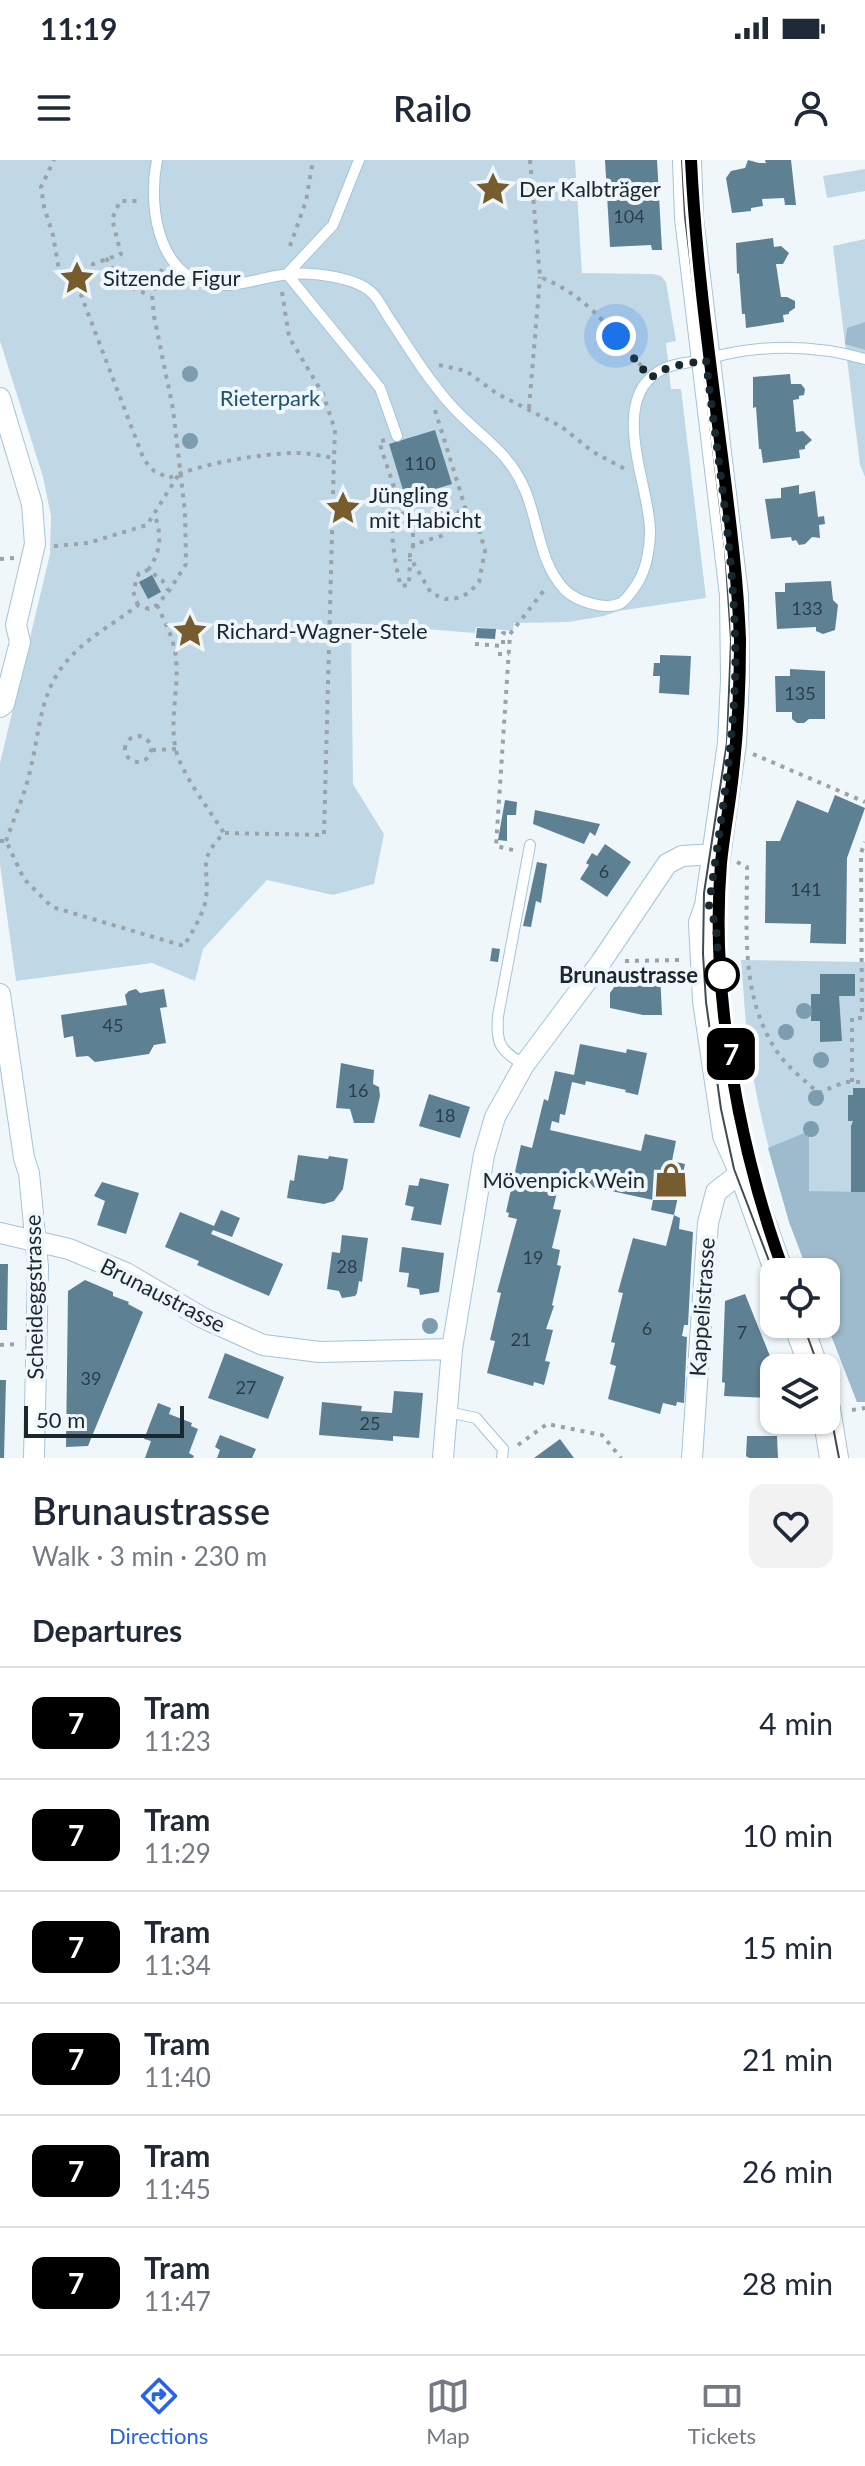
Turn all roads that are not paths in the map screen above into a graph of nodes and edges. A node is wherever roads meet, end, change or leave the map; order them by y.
1 (157, 160) edge
2 (359, 160) edge
3 (687, 160) edge
4 (287, 274) junction
5 (865, 359) edge
6 (706, 360) junction
7 (0, 398) edge
8 (397, 436) road end
9 (0, 707) edge
10 (530, 845) road end
11 (726, 858) junction
12 (0, 994) edge
13 (524, 1065) junction
14 (743, 1171) junction
15 (0, 1233) edge
16 (35, 1241) junction
17 (774, 1258) edge
18 (452, 1349) junction
19 (448, 1412) junction
20 (836, 1434) edge
21 (502, 1457) edge
22 (34, 1458) edge
23 (443, 1458) edge
24 (692, 1458) edge
25 (834, 1458) edge

1 - 4 lane
2 - 4 lane
3 - 6 street
4 - 6 lane
4 - 8 lane
5 - 6 lane
6 - 11 street
7 - 9 street
10 - 13 lane
11 - 13 street
11 - 14 street
12 - 16 street, Scheideggstrasse
13 - 18 street
14 - 17 street
14 - 24 street, Kappelistrasse
15 - 16 street, Brunaustrasse
16 - 18 street, Brunaustrasse
16 - 22 street, Scheideggstrasse
18 - 19 street
19 - 21 lane
19 - 23 street
20 - 25 street

